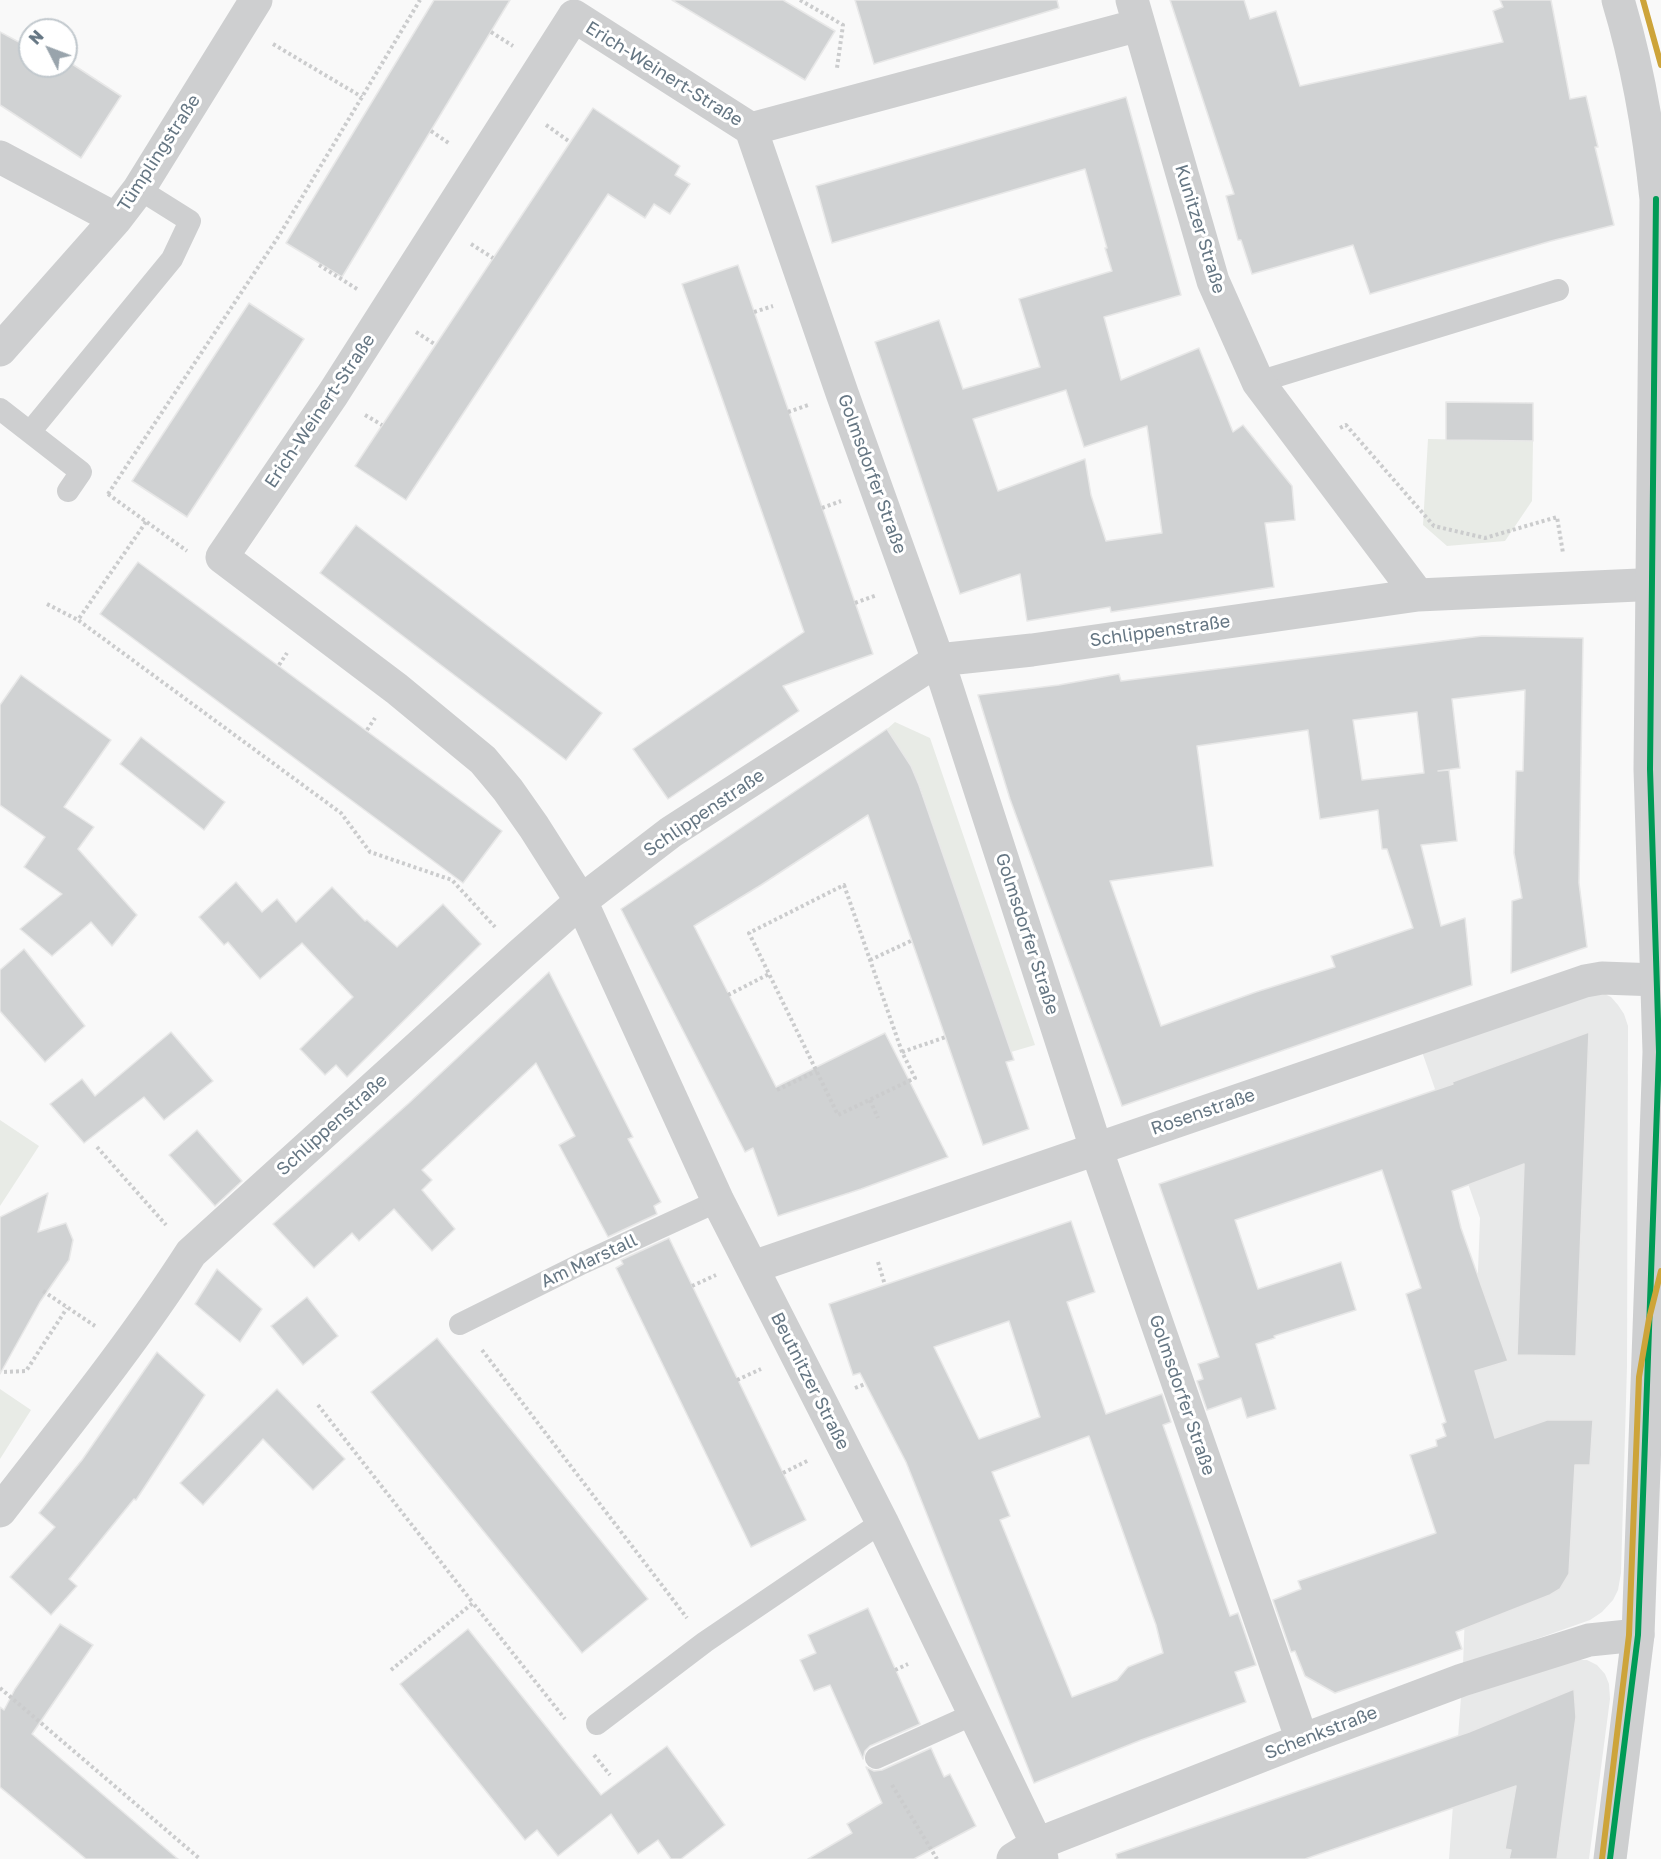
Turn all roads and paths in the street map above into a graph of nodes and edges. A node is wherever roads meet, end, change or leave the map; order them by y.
1 (420, 0) edge
2 (800, 0) edge
3 (1618, 0) edge
4 (248, 12) edge
5 (1136, 12) edge
6 (362, 97) junction
7 (831, 108) junction
8 (752, 129) junction
9 (0, 157) edge
10 (139, 189) junction
11 (1658, 199) edge
12 (116, 219) junction
13 (319, 265) dead end
14 (1558, 290) dead end
15 (388, 308) junction
16 (0, 350) edge
17 (1258, 382) junction
18 (0, 410) edge
19 (30, 432) junction
20 (1305, 444) junction
21 (81, 472) junction
22 (68, 491) dead end
23 (108, 494) junction
24 (146, 522) junction
25 (222, 557) junction
26 (1564, 560) dead end
27 (1656, 584) edge
28 (1418, 594) junction
29 (47, 604) dead end
30 (78, 620) junction
31 (938, 660) junction
32 (581, 901) junction
33 (913, 940) dead end
34 (520, 954) junction
35 (870, 960) junction
36 (769, 974) junction
37 (1658, 980) junction
38 (728, 995) dead end
39 (946, 1037) dead end
40 (902, 1052) junction
41 (1660, 1052) edge
42 (817, 1071) junction
43 (777, 1090) dead end
44 (870, 1100) junction
45 (878, 1118) dead end
46 (97, 1147) dead end
47 (1096, 1149) junction
48 (718, 1201) junction
49 (191, 1253) junction
50 (753, 1267) junction
51 (43, 1291) dead end
52 (67, 1308) junction
53 (460, 1324) joint
54 (126, 1347) junction
55 (4, 1372) dead end
56 (318, 1405) dead end
57 (0, 1511) edge
58 (882, 1522) junction
59 (473, 1603) junction
60 (1638, 1635) junction
61 (705, 1642) junction
62 (391, 1671) dead end
63 (0, 1688) edge
64 (974, 1714) junction
65 (566, 1720) dead end
66 (597, 1724) dead end
67 (1302, 1740) junction
68 (588, 1747) dead end
69 (876, 1758) joint
70 (610, 1775) dead end
71 (1030, 1854) edge
72 (200, 1859) edge
73 (937, 1859) edge
74 (1610, 1859) edge

1 - 6 path
2 - 7 path
3 - 11 street
4 - 6 path
4 - 10 street, Tümplingstraße
5 - 7 street, Kunitzer Straße
5 - 17 street, Kunitzer Straße
6 - 23 path
7 - 8 street, Kunitzer Straße
8 - 15 street, Erich-Weinert-Straße
8 - 31 street, Golmsdorfer Straße
9 - 12 street
10 - 12 street, Tümplingstraße
10 - 19 lane
11 - 27 street
12 - 16 street, Tümplingstraße
13 - 15 path
14 - 17 lane
15 - 25 street, Erich-Weinert-Straße
17 - 20 street, Kunitzer Straße
18 - 19 lane
19 - 21 lane
20 - 26 path
20 - 28 street, Kunitzer Straße
21 - 22 lane
21 - 23 path
23 - 24 path
24 - 25 path
24 - 30 path
25 - 32 street
27 - 28 street, Schlippenstraße
27 - 37 street
28 - 31 street, Schlippenstraße
29 - 30 path
30 - 34 path
31 - 32 street, Schlippenstraße
31 - 47 street, Golmsdorfer Straße
32 - 34 street, Schlippenstraße
32 - 48 street, Beutnitzer Straße
33 - 35 path
34 - 49 street, Schlippenstraße
35 - 36 path
35 - 40 path
36 - 38 path
36 - 42 path
37 - 41 street
37 - 47 street, Rosenstraße
39 - 40 path
40 - 44 path
41 - 60 street
42 - 43 path
42 - 44 path
44 - 45 path
46 - 49 path
47 - 50 street, Rosenstraße
47 - 67 street, Golmsdorfer Straße
48 - 50 street, Beutnitzer Straße
48 - 53 lane, Am Marstall
49 - 54 street, Schlippenstraße
50 - 58 street, Beutnitzer Straße
51 - 52 path
52 - 54 path
52 - 55 path
53 - 61 path
54 - 57 street, Schlippenstraße
56 - 59 path
58 - 61 lane
58 - 64 street, Beutnitzer Straße
59 - 62 path
59 - 65 path
60 - 67 street, Schenkstraße
60 - 74 street
61 - 66 lane
63 - 72 path
64 - 69 lane
64 - 71 street, Beutnitzer Straße
67 - 71 street, Schenkstraße
68 - 70 path
69 - 73 path

